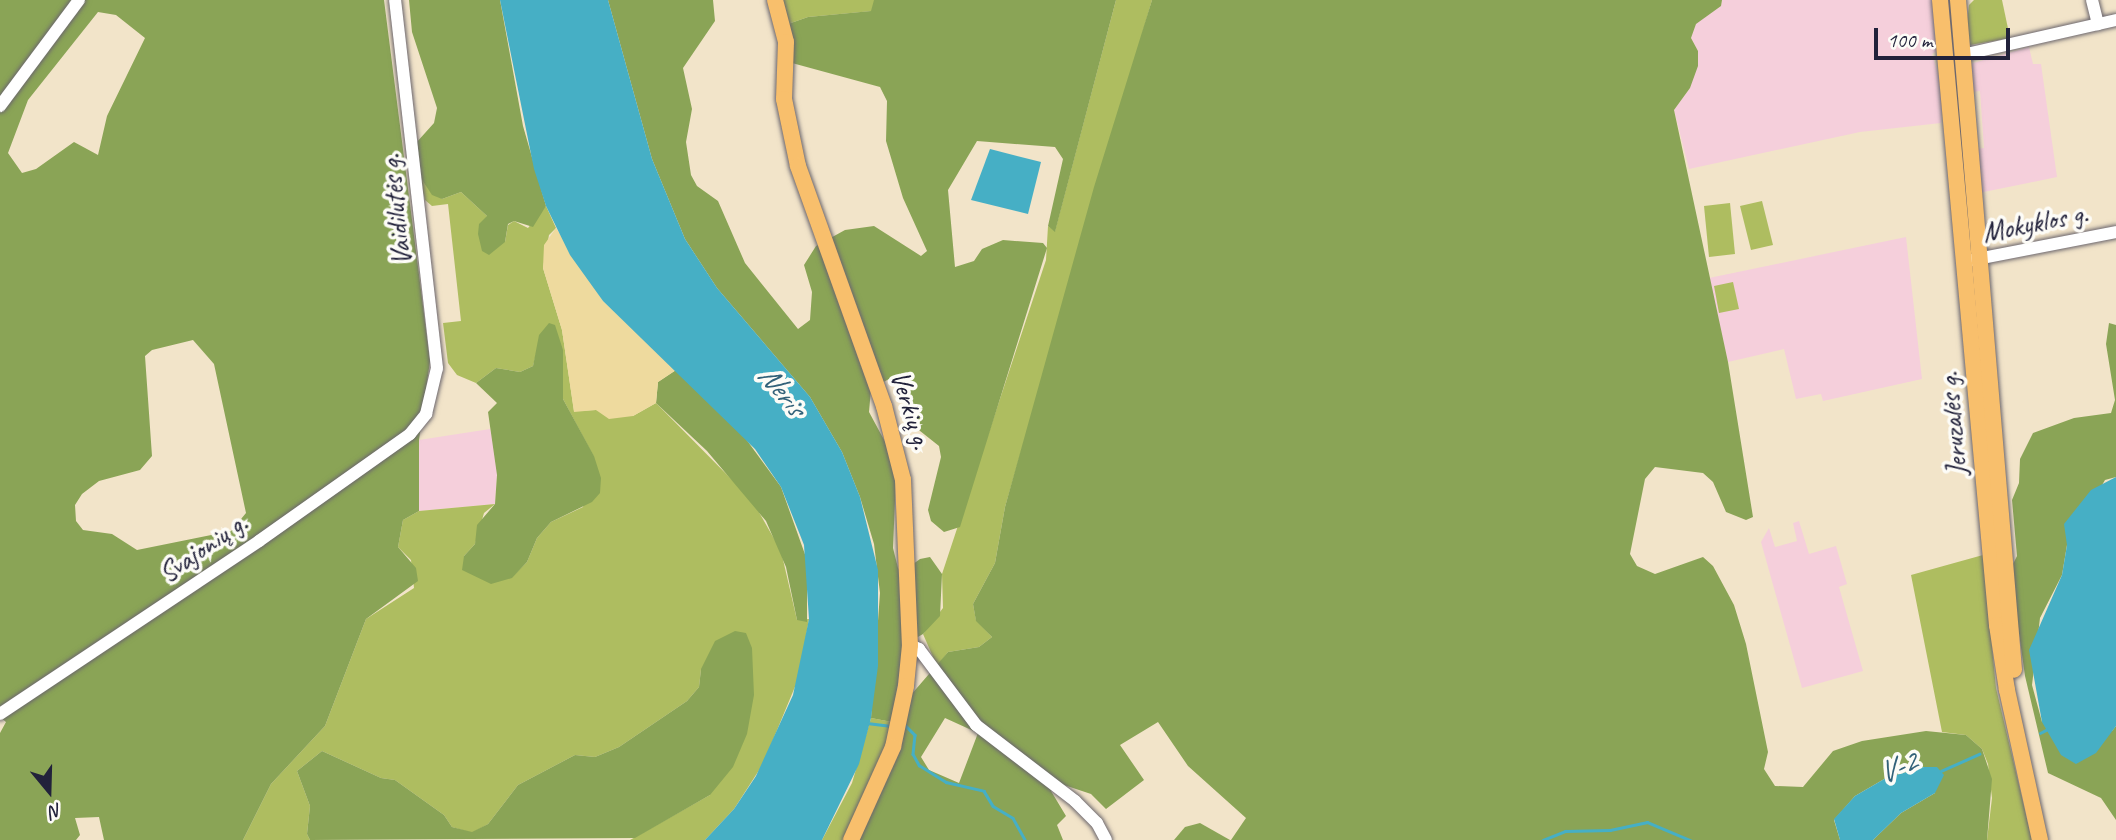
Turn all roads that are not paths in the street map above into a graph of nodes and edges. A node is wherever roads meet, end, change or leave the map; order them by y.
1 (79, 0) edge
2 (395, 0) edge
3 (775, 0) edge
4 (1940, 0) edge
5 (1958, 0) edge
6 (2092, 0) edge
7 (2116, 20) edge
8 (2098, 24) junction
9 (1962, 55) junction
10 (1945, 58) junction
11 (0, 106) edge
12 (2116, 232) edge
13 (1972, 260) junction
14 (426, 414) joint
15 (910, 645) junction
16 (0, 714) edge
17 (851, 840) edge
18 (1105, 840) edge
19 (2040, 840) edge
20 (2050, 840) edge

1 - 11 street
2 - 14 street, Vaidilutės g.
3 - 15 main road, Verkių g.
4 - 10 main road, Jeruzalės g.
5 - 9 main road, Jeruzalės g.
6 - 8 street
7 - 8 street
8 - 9 street
9 - 10 main road
9 - 13 main road, Jeruzalės g.
10 - 13 main road, Jeruzalės g.
12 - 13 street, Mokyklos g.
13 - 19 main road, Jeruzalės g.
13 - 20 main road, Jeruzalės g.
14 - 16 street, Svajonių g.
15 - 17 main road, Verkių g.
15 - 18 street

